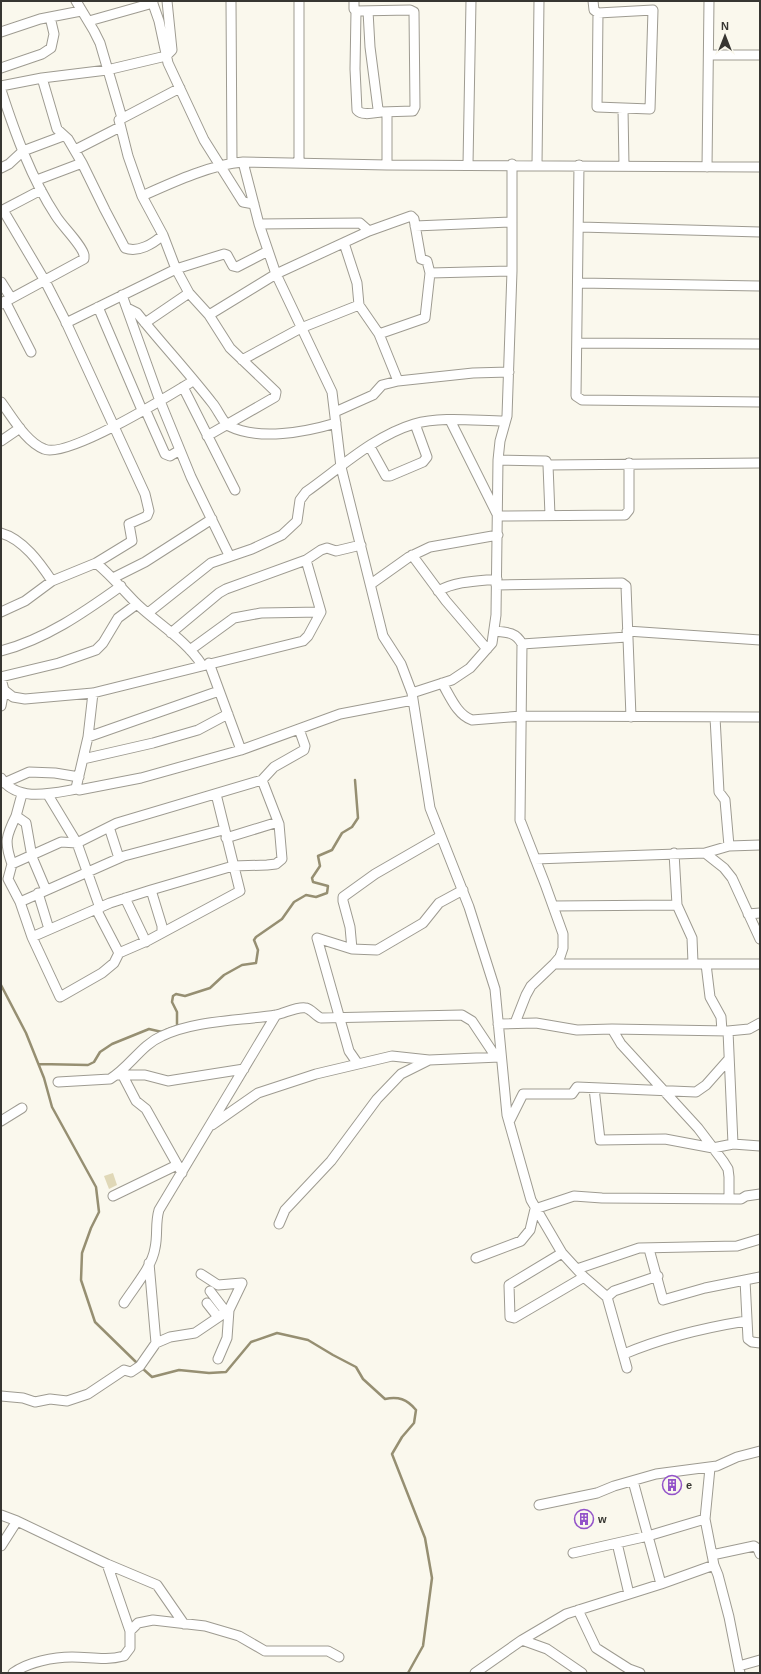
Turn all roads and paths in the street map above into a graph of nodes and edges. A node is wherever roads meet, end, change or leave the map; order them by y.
1 (76, 1) edge
2 (167, 1) edge
3 (231, 1) edge
4 (299, 1) edge
5 (354, 1) edge
6 (471, 1) edge
7 (539, 1) edge
8 (593, 1) edge
9 (709, 1) edge
10 (152, 2) edge
11 (81, 11) junction
12 (356, 11) junction
13 (368, 11) junction
14 (598, 13) junction
15 (50, 17) junction
16 (88, 21) junction
17 (1, 32) edge
18 (709, 55) junction
19 (166, 56) junction
20 (760, 56) edge
21 (1, 68) edge
22 (107, 70) junction
23 (42, 78) junction
24 (1, 85) edge
25 (180, 88) junction
26 (623, 109) junction
27 (384, 112) junction
28 (122, 118) junction
29 (120, 127) junction
30 (63, 136) junction
31 (75, 150) junction
32 (23, 151) junction
33 (243, 162) junction
34 (82, 163) junction
35 (232, 163) junction
36 (299, 163) junction
37 (468, 164) junction
38 (512, 164) junction
39 (537, 164) junction
40 (387, 165) junction
41 (579, 165) junction
42 (221, 166) junction
43 (624, 166) junction
44 (706, 167) junction
45 (760, 167) edge
46 (1, 168) edge
47 (37, 180) junction
48 (41, 190) junction
49 (142, 196) junction
50 (254, 204) junction
51 (2, 211) edge
52 (512, 222) junction
53 (259, 224) junction
54 (415, 226) junction
55 (580, 227) junction
56 (369, 231) junction
57 (760, 232) edge
58 (163, 235) junction
59 (344, 243) junction
60 (268, 251) junction
61 (176, 269) junction
62 (512, 271) junction
63 (430, 273) junction
64 (276, 274) junction
65 (45, 281) junction
66 (1, 282) edge
67 (579, 283) junction
68 (760, 286) edge
69 (189, 293) junction
70 (122, 295) junction
71 (6, 301) edge
72 (359, 305) junction
73 (98, 307) junction
74 (127, 308) junction
75 (209, 315) junction
76 (66, 323) junction
77 (145, 323) junction
78 (301, 328) junction
79 (379, 334) junction
80 (578, 343) junction
81 (760, 344) edge
82 (31, 352) dead end
83 (242, 360) junction
84 (509, 372) junction
85 (193, 381) junction
86 (398, 381) junction
87 (183, 387) junction
88 (160, 400) junction
89 (1, 402) edge
90 (760, 402) edge
91 (144, 409) junction
92 (335, 412) junction
93 (450, 420) junction
94 (505, 421) junction
95 (336, 423) junction
96 (415, 424) junction
97 (113, 426) junction
98 (228, 426) junction
99 (20, 428) junction
100 (207, 436) junction
101 (1, 441) edge
102 (370, 447) junction
103 (180, 450) junction
104 (498, 460) junction
105 (760, 463) edge
106 (548, 464) junction
107 (629, 464) junction
108 (341, 467) junction
109 (235, 490) dead end
110 (550, 515) junction
111 (498, 516) junction
112 (212, 519) junction
113 (1, 533) edge
114 (498, 535) junction
115 (361, 545) junction
116 (229, 555) junction
117 (412, 555) junction
118 (306, 560) junction
119 (96, 562) junction
120 (114, 578) junction
121 (52, 581) junction
122 (497, 582) junction
123 (371, 584) junction
124 (121, 586) junction
125 (438, 591) junction
126 (137, 604) junction
127 (1, 612) edge
128 (321, 612) junction
129 (148, 613) junction
130 (494, 631) junction
131 (171, 633) junction
132 (627, 634) junction
133 (760, 640) edge
134 (522, 644) junction
135 (487, 649) junction
136 (190, 650) junction
137 (1, 652) edge
138 (205, 664) junction
139 (1, 678) edge
140 (442, 683) junction
141 (4, 690) junction
142 (219, 691) junction
143 (93, 693) junction
144 (413, 696) junction
145 (1, 706) edge
146 (228, 714) junction
147 (522, 716) junction
148 (631, 717) junction
149 (715, 717) junction
150 (760, 717) edge
151 (299, 729) junction
152 (88, 737) junction
153 (241, 750) junction
154 (83, 759) junction
155 (79, 777) junction
156 (2, 780) edge
157 (262, 780) junction
158 (77, 789) junction
159 (22, 794) junction
160 (216, 794) junction
161 (48, 795) junction
162 (16, 816) junction
163 (278, 822) junction
164 (108, 827) junction
165 (224, 834) junction
166 (441, 836) junction
167 (77, 843) junction
168 (760, 845) edge
169 (729, 846) junction
170 (674, 853) junction
171 (706, 853) junction
172 (32, 857) junction
173 (119, 858) junction
174 (535, 859) junction
175 (12, 864) junction
176 (233, 866) junction
177 (86, 871) junction
178 (151, 890) junction
179 (463, 890) junction
180 (42, 892) junction
181 (125, 898) junction
182 (20, 902) junction
183 (553, 906) junction
184 (677, 906) junction
185 (98, 909) junction
186 (760, 913) edge
187 (748, 914) junction
188 (49, 929) junction
189 (162, 933) junction
190 (32, 937) junction
191 (760, 939) edge
192 (146, 942) junction
193 (352, 949) junction
194 (119, 953) junction
195 (693, 963) junction
196 (554, 964) junction
197 (706, 964) junction
198 (760, 964) edge
199 (276, 1015) junction
200 (340, 1018) junction
201 (515, 1023) junction
202 (760, 1023) edge
203 (498, 1024) junction
204 (612, 1029) junction
205 (725, 1031) junction
206 (498, 1057) junction
207 (729, 1059) junction
208 (429, 1060) junction
209 (358, 1064) junction
210 (244, 1068) junction
211 (120, 1076) junction
212 (58, 1082) dead end
213 (594, 1088) junction
214 (663, 1091) junction
215 (22, 1108) dead end
216 (1, 1121) edge
217 (509, 1122) junction
218 (208, 1128) junction
219 (733, 1144) junction
220 (760, 1146) edge
221 (713, 1148) junction
222 (179, 1169) junction
223 (760, 1194) edge
224 (113, 1196) dead end
225 (729, 1199) junction
226 (535, 1209) junction
227 (279, 1224) dead end
228 (760, 1240) edge
229 (649, 1249) junction
230 (562, 1252) junction
231 (476, 1258) dead end
232 (149, 1263) junction
233 (577, 1269) junction
234 (201, 1274) dead end
235 (658, 1276) junction
236 (584, 1277) junction
237 (760, 1277) edge
238 (745, 1280) junction
239 (210, 1291) dead end
240 (607, 1297) junction
241 (124, 1302) dead end
242 (207, 1303) dead end
243 (228, 1311) junction
244 (218, 1317) junction
245 (746, 1321) junction
246 (156, 1343) junction
247 (760, 1343) edge
248 (624, 1354) junction
249 (218, 1359) dead end
250 (627, 1368) dead end
251 (1, 1396) edge
252 (760, 1451) edge
253 (710, 1468) junction
254 (633, 1481) junction
255 (539, 1505) dead end
256 (1, 1515) edge
257 (705, 1519) junction
258 (17, 1521) junction
259 (648, 1536) junction
260 (617, 1543) junction
261 (1, 1546) edge
262 (573, 1553) dead end
263 (760, 1554) edge
264 (712, 1555) junction
265 (108, 1564) junction
266 (714, 1565) junction
267 (661, 1584) junction
268 (629, 1594) junction
269 (578, 1610) junction
270 (184, 1624) junction
271 (132, 1626) junction
272 (522, 1640) junction
273 (339, 1657) dead end
274 (760, 1660) edge
275 (740, 1670) edge
276 (13, 1673) edge
277 (475, 1673) edge
278 (582, 1673) edge
279 (635, 1673) edge
280 (640, 1673) edge

1 - 11 street
2 - 19 street
3 - 35 street
4 - 36 street
5 - 12 street
6 - 37 street
7 - 39 street
8 - 14 street
9 - 18 street
10 - 16 street
10 - 19 street
11 - 15 street
11 - 16 street
12 - 13 street
12 - 27 street
13 - 27 street
13 - 27 street
14 - 26 street
14 - 26 street
15 - 17 street
15 - 21 street
16 - 22 street
18 - 20 street
18 - 44 street
19 - 22 street
19 - 25 street
22 - 23 street
22 - 28 street
23 - 24 street
23 - 30 street
24 - 32 street
25 - 28 street
25 - 42 street
26 - 43 street
27 - 40 street
28 - 29 street
29 - 31 street
29 - 49 street
30 - 31 street
30 - 32 street
31 - 34 street
32 - 46 street
32 - 47 street
33 - 35 street
33 - 36 street
33 - 50 street
34 - 47 street
34 - 58 street
35 - 42 street
36 - 40 street
37 - 38 street
37 - 40 street
38 - 39 street
38 - 52 street
39 - 41 street
41 - 43 street
41 - 55 street
42 - 49 street
42 - 50 street
43 - 44 street
44 - 45 street
47 - 48 street
48 - 51 street
48 - 65 street
49 - 58 street
50 - 53 street
51 - 65 street
52 - 54 street
52 - 62 street
53 - 56 street
53 - 60 street
54 - 56 street
54 - 63 street
55 - 57 street
55 - 67 street
56 - 59 street
58 - 61 street
59 - 64 street
59 - 72 street
60 - 61 street
60 - 64 street
61 - 69 street
61 - 70 street
62 - 63 street
62 - 84 street
63 - 79 street
64 - 75 street
64 - 78 street
65 - 71 street
65 - 76 street
66 - 71 street
67 - 68 street
67 - 80 street
69 - 75 street
69 - 77 street
70 - 73 street
70 - 74 street
71 - 82 street
72 - 78 street
72 - 79 street
73 - 76 street
73 - 91 street
74 - 77 street
74 - 88 street
75 - 83 street
76 - 97 street
77 - 85 street
78 - 83 street
78 - 92 street
79 - 86 street
80 - 81 street
80 - 90 street
83 - 98 street
84 - 86 street
84 - 94 street
85 - 87 street
85 - 98 street
86 - 92 street
87 - 88 street
87 - 100 street
88 - 91 street
88 - 103 street
89 - 99 street
91 - 97 street
91 - 103 street
92 - 95 street
93 - 94 street
93 - 96 street
93 - 111 street
94 - 104 street
95 - 98 street
95 - 108 street
96 - 102 street
96 - 102 street
97 - 99 street
97 - 119 street
98 - 100 street
99 - 101 street
100 - 109 street
102 - 108 street
103 - 112 street
104 - 106 street
104 - 111 street
105 - 107 street
106 - 107 street
106 - 110 street
107 - 110 street
108 - 115 street
108 - 116 street
110 - 111 street
111 - 114 street
112 - 116 street
112 - 120 street
113 - 121 street
114 - 117 street
114 - 122 street
115 - 118 street
115 - 123 street
116 - 129 street
117 - 123 street
117 - 125 street
118 - 128 street
118 - 131 street
119 - 120 street
119 - 121 street
120 - 124 street
121 - 127 street
122 - 125 street
122 - 130 street
122 - 132 street
123 - 144 street
124 - 126 street
124 - 137 street
125 - 135 street
126 - 129 street
126 - 139 street
128 - 136 street
128 - 138 street
129 - 131 street
130 - 134 street
130 - 135 street
131 - 136 street
132 - 133 street
132 - 134 street
132 - 148 street
134 - 147 street
135 - 140 street
136 - 138 street
138 - 142 street
138 - 143 street
139 - 141 street
140 - 144 street
140 - 147 street
141 - 143 street
141 - 145 street
142 - 146 street
142 - 152 street
143 - 152 street
144 - 151 street
144 - 166 street
146 - 153 street
146 - 154 street
147 - 148 street
147 - 174 street
148 - 149 street
149 - 150 street
149 - 169 street
151 - 153 street
151 - 157 street
152 - 154 street
153 - 158 street
154 - 155 street
155 - 156 street
155 - 158 street
156 - 159 street
157 - 160 street
157 - 163 street
158 - 161 street
159 - 161 street
159 - 162 street
160 - 164 street
160 - 165 street
161 - 167 street
162 - 172 street
162 - 175 street
163 - 165 street
163 - 176 street
164 - 167 street
164 - 173 street
165 - 173 street
165 - 176 street
166 - 179 street
166 - 193 street
167 - 172 street
167 - 177 street
168 - 169 street
169 - 171 street
170 - 171 street
170 - 174 street
170 - 184 street
171 - 187 street
172 - 175 street
172 - 180 street
173 - 177 street
174 - 183 street
175 - 182 street
176 - 178 street
176 - 189 street
177 - 180 street
177 - 185 street
178 - 181 street
178 - 189 street
179 - 193 street
179 - 203 street
180 - 182 street
180 - 188 street
181 - 185 street
181 - 192 street
182 - 190 street
183 - 184 street
183 - 196 street
184 - 195 street
185 - 188 street
185 - 194 street
186 - 187 street
187 - 191 street
188 - 190 street
189 - 192 street
190 - 194 street
192 - 194 street
193 - 200 street
195 - 196 street
195 - 197 street
196 - 201 street
197 - 198 street
197 - 205 street
199 - 200 street
199 - 210 street
199 - 211 street
200 - 206 street
200 - 209 street
201 - 203 street
201 - 204 street
202 - 205 street
203 - 206 street
204 - 205 street
204 - 214 street
205 - 207 street
206 - 208 street
206 - 217 street
207 - 214 street
207 - 219 street
208 - 209 street
208 - 227 street
209 - 218 street
210 - 211 street
210 - 218 street
211 - 212 street
211 - 222 street
213 - 214 street
213 - 217 street
213 - 221 street
214 - 221 street
215 - 216 street
217 - 226 street
218 - 222 street
219 - 220 street
219 - 221 street
221 - 225 street
222 - 224 street
222 - 232 street
223 - 225 street
225 - 226 street
226 - 230 street
226 - 231 street
228 - 229 street
229 - 233 street
229 - 235 street
230 - 233 street
230 - 236 street
232 - 241 street
232 - 246 street
233 - 236 street
234 - 243 street
235 - 238 street
235 - 240 street
236 - 240 street
237 - 238 street
238 - 245 street
239 - 243 street
240 - 248 street
242 - 244 street
243 - 244 street
243 - 249 street
244 - 246 street
245 - 247 street
245 - 248 street
246 - 251 street
248 - 250 street
252 - 253 street
253 - 254 street
253 - 257 street
254 - 255 street
254 - 259 street
256 - 258 street
257 - 259 street
257 - 264 street
258 - 261 street
258 - 265 street
259 - 260 street
259 - 267 street
260 - 262 street
260 - 268 street
263 - 264 street
264 - 266 street
265 - 270 street
265 - 271 street
266 - 267 street
266 - 275 street
267 - 268 street
268 - 269 street
269 - 272 street
269 - 280 street
270 - 271 street
270 - 273 street
271 - 276 street
272 - 277 street
272 - 278 street
274 - 275 street
279 - 280 street

